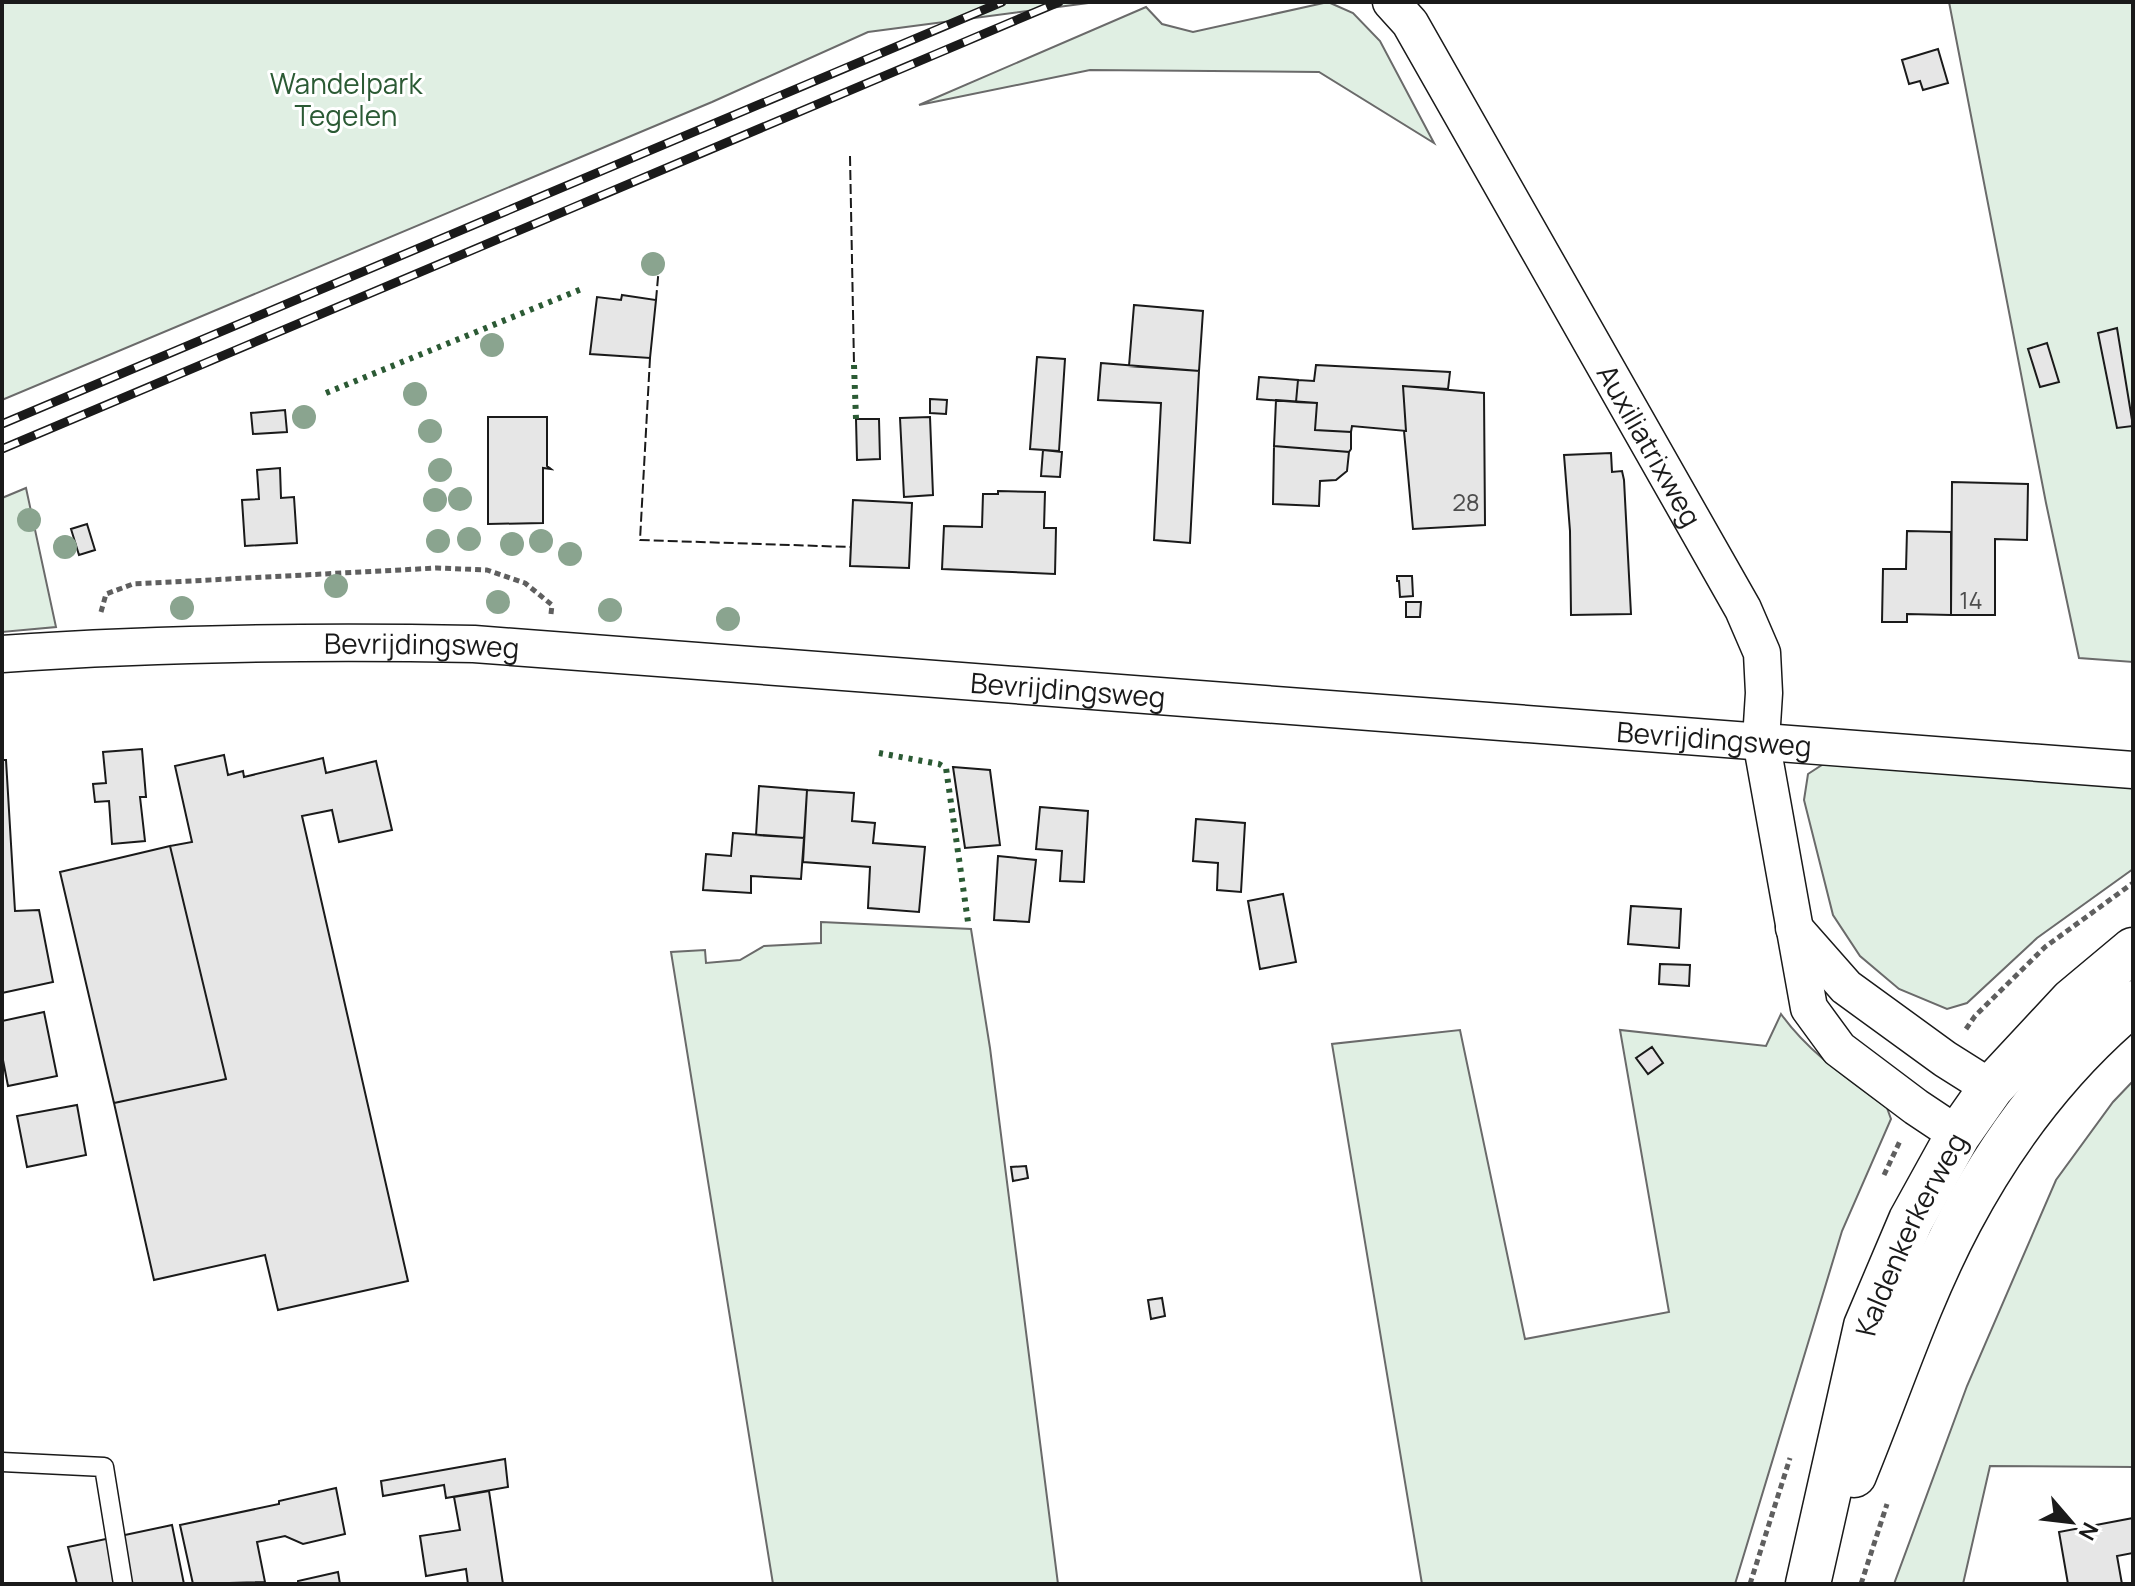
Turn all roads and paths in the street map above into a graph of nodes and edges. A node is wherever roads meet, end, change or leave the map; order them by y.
1 (1391, 2) edge
2 (91, 648) junction
3 (549, 650) junction
4 (2, 654) edge
5 (1761, 740) junction
6 (2133, 770) edge
7 (2133, 883) edge
8 (1793, 926) junction
9 (2133, 950) edge
10 (2133, 1003) edge
11 (1945, 1059) junction
12 (1991, 1088) junction
13 (1958, 1135) junction
14 (2010, 1138) junction
15 (2, 1462) edge
16 (123, 1584) edge
17 (1808, 1584) edge

1 - 5 street, Auxiliatrixweg
2 - 3 street, Bevrijdingsweg
2 - 3 path
2 - 4 street, Bevrijdingsweg
3 - 5 street, Bevrijdingsweg
5 - 6 street, Bevrijdingsweg
5 - 8 street, Auxiliatrixweg
7 - 11 path
8 - 11 street
8 - 13 street, Auxiliatrixweg
9 - 12 main road, Kaldenkerkerweg
10 - 14 main road, Kaldenkerkerweg
11 - 12 street
12 - 13 main road, Kaldenkerkerweg
12 - 14 main road
13 - 14 main road
13 - 17 main road, Kaldenkerkerweg
14 - 17 main road, Kaldenkerkerweg
15 - 16 lane

